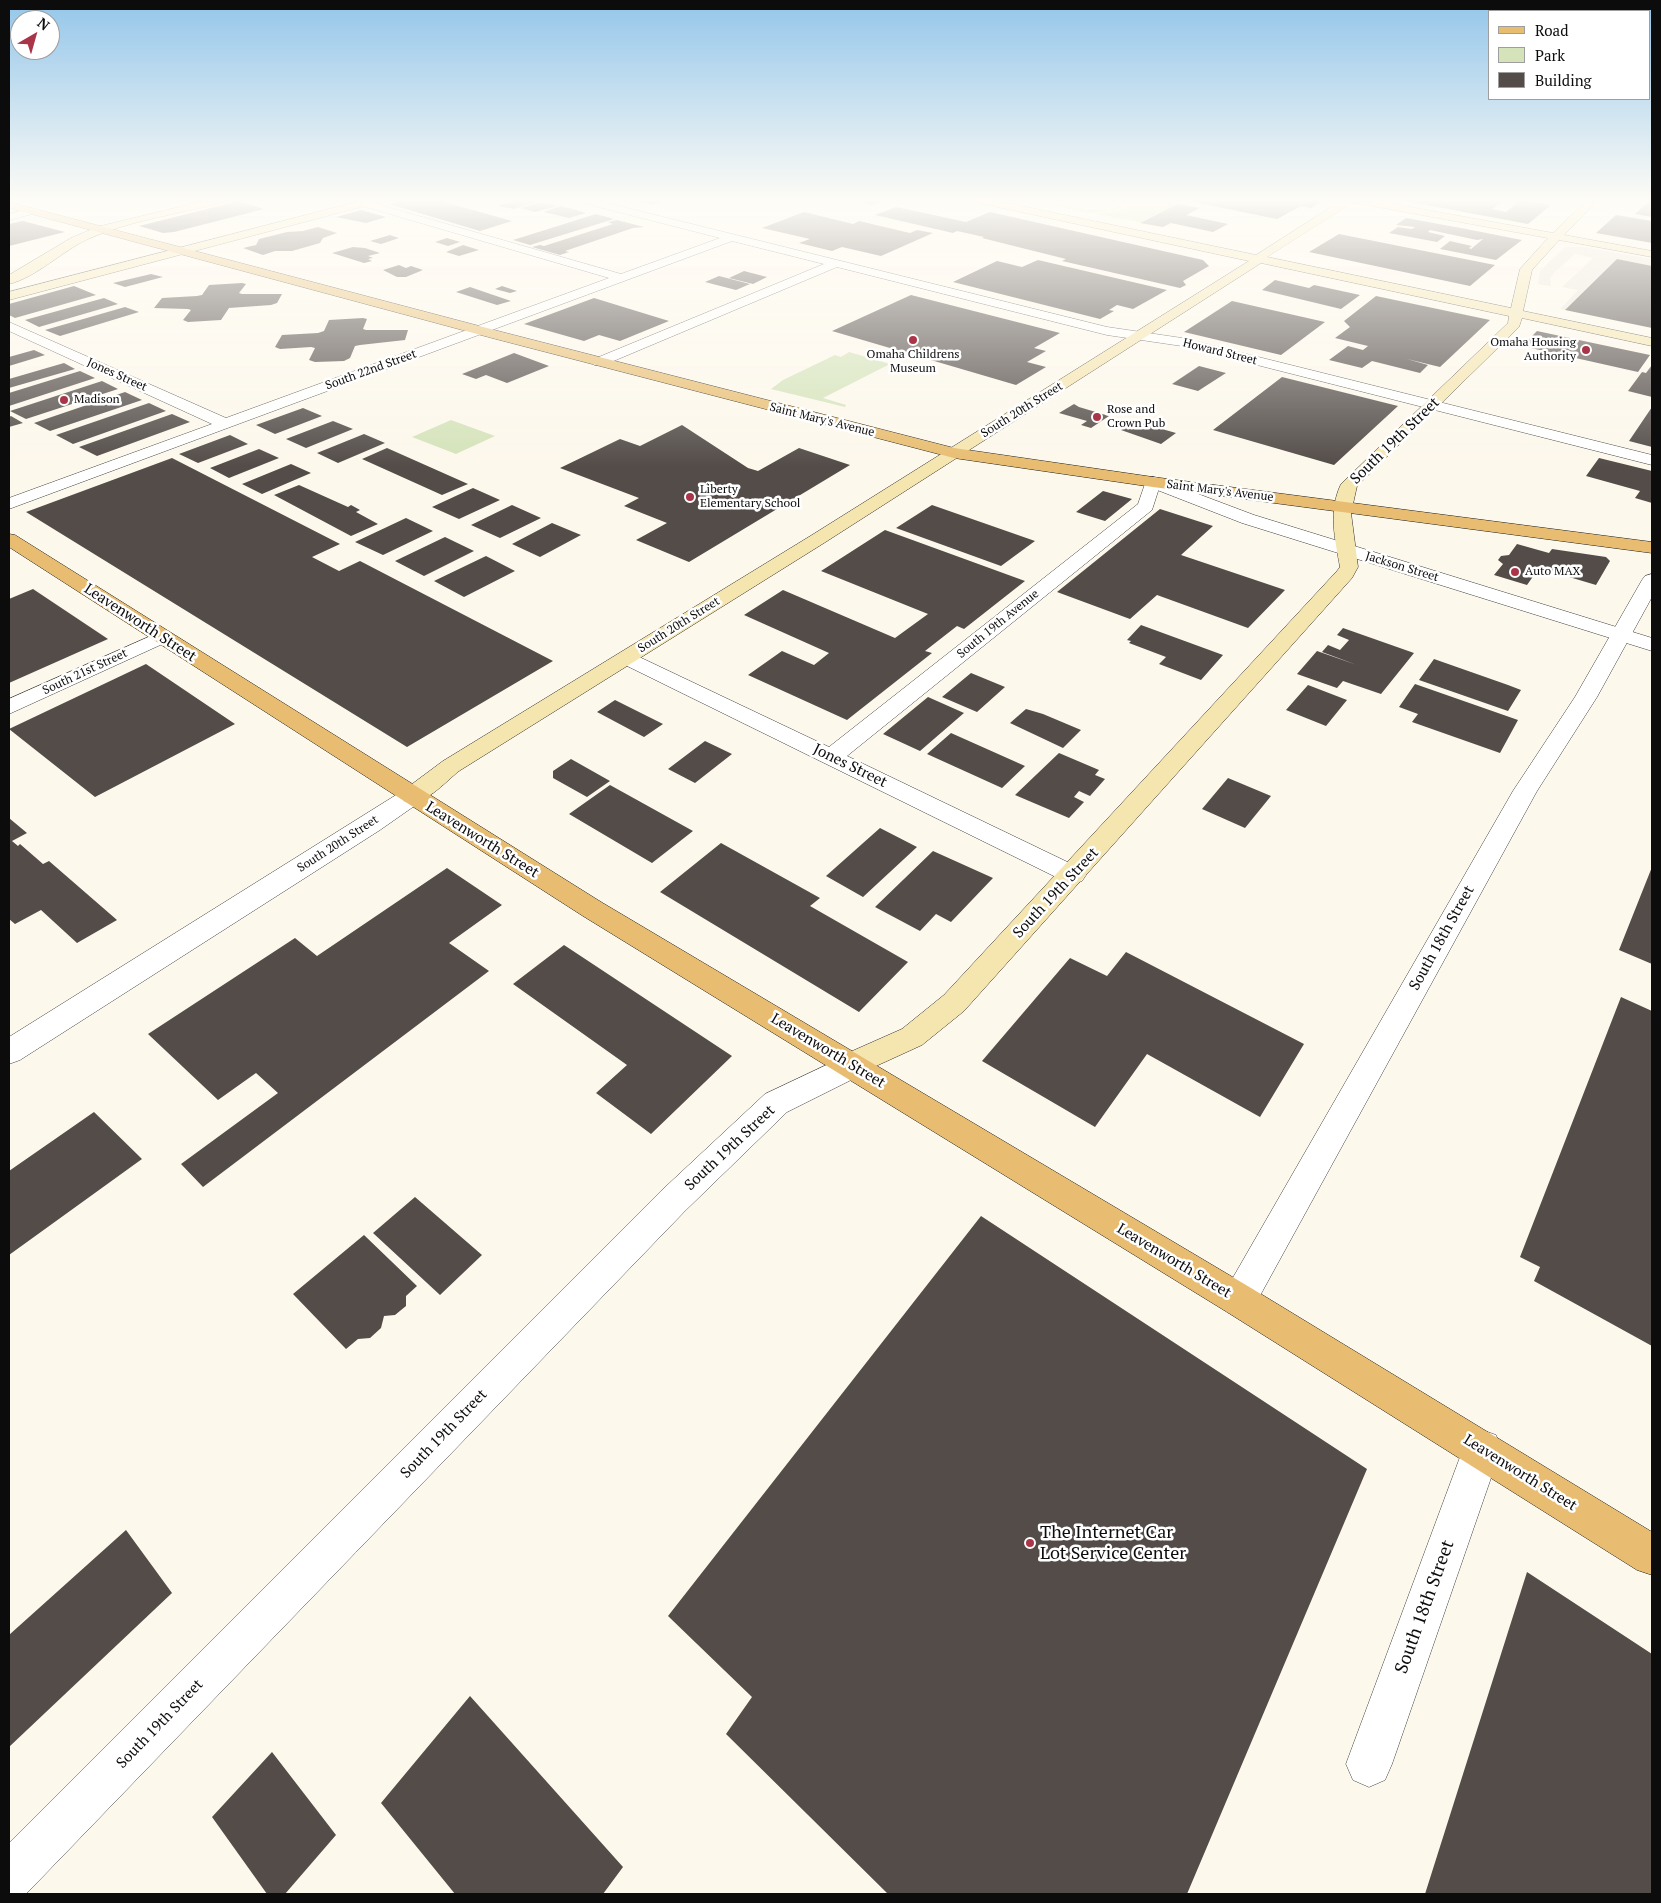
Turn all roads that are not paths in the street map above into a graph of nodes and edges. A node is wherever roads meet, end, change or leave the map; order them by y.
1 (36, 289) edge
2 (324, 289) edge
3 (592, 289) edge
4 (773, 289) edge
5 (941, 289) edge
6 (1213, 289) edge
7 (1399, 289) edge
8 (1522, 289) edge
9 (9, 296) edge
10 (1518, 314) junction
11 (9, 326) edge
12 (479, 330) junction
13 (1139, 336) junction
14 (1652, 342) edge
15 (600, 362) junction
16 (1432, 404) junction
17 (226, 424) junction
18 (954, 453) junction
19 (1652, 460) edge
20 (1153, 482) junction
21 (9, 504) edge
22 (1343, 506) junction
23 (9, 539) edge
24 (1652, 548) edge
25 (1346, 549) junction
26 (1652, 580) edge
27 (1621, 635) junction
28 (162, 637) junction
29 (1652, 645) edge
30 (626, 658) junction
31 (9, 707) edge
32 (830, 757) junction
33 (412, 796) junction
34 (1073, 875) junction
35 (9, 1052) edge
36 (852, 1065) junction
37 (1239, 1300) junction
38 (1482, 1449) junction
39 (1652, 1555) edge
40 (1369, 1764) dead end
41 (9, 1877) edge

1 - 9 main road
2 - 12 main road, Saint Mary's Avenue
3 - 12 street, South 22nd Street
4 - 15 street
5 - 13 street, Howard Street
6 - 13 main road, South 20th Street
7 - 10 main road
8 - 10 main road, South 19th Street
10 - 14 main road
10 - 16 main road, South 19th Street
11 - 17 street, Jones Street
12 - 15 main road, Saint Mary's Avenue
12 - 17 street, South 22nd Street
13 - 16 street, Howard Street
13 - 18 main road, South 20th Street
15 - 18 main road, Saint Mary's Avenue
16 - 19 street, Howard Street
16 - 22 main road, South 19th Street
17 - 21 street, South 22nd Street
18 - 20 main road, Saint Mary's Avenue
18 - 30 main road, South 20th Street
20 - 22 main road, Saint Mary's Avenue
20 - 25 street, Jackson Street
20 - 32 street, South 19th Avenue
22 - 24 main road, Saint Mary's Avenue
22 - 25 main road, South 19th Street
23 - 28 main road, Leavenworth Street
25 - 27 street, Jackson Street
25 - 34 main road, South 19th Street
26 - 27 street, South 18th Street
27 - 29 street, Jackson Street
27 - 37 street, South 18th Street
28 - 31 street, South 21st Street
28 - 33 main road, Leavenworth Street
30 - 32 street, Jones Street
30 - 33 main road, South 20th Street
32 - 34 street, Jones Street
33 - 35 street, South 20th Street
33 - 36 main road, Leavenworth Street
34 - 36 main road, South 19th Street
36 - 37 main road, Leavenworth Street
36 - 41 street, South 19th Street
37 - 38 main road, Leavenworth Street
38 - 39 main road, Leavenworth Street
38 - 40 street, South 18th Street

